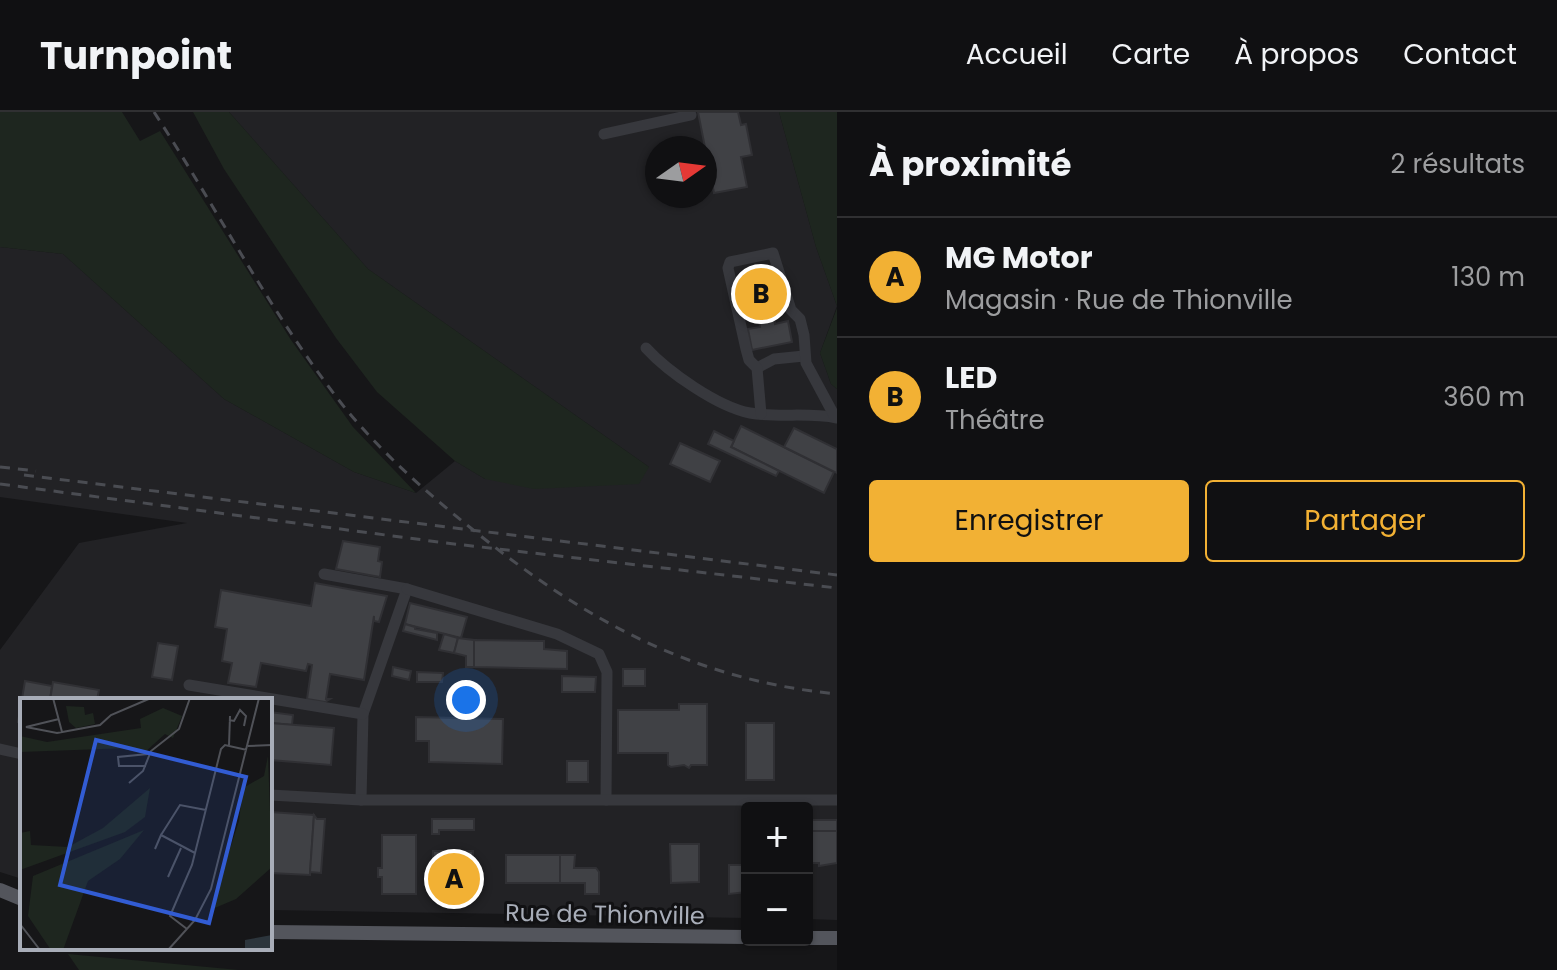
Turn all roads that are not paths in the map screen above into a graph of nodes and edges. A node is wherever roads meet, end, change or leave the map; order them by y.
1 (691, 115) dead end
2 (604, 134) dead end
3 (646, 348) dead end
4 (804, 356) junction
5 (757, 368) junction
6 (761, 414) junction
7 (836, 418) edge
8 (324, 574) dead end
9 (407, 589) junction
10 (189, 685) dead end
11 (267, 698) edge
12 (272, 699) edge
13 (363, 714) junction
14 (0, 749) edge
15 (20, 754) edge
16 (272, 795) edge
17 (361, 800) junction
18 (606, 800) junction
19 (837, 800) edge
20 (0, 890) edge
21 (20, 898) edge
22 (272, 932) edge
23 (741, 937) edge
24 (813, 938) edge
25 (837, 938) edge

1 - 2 street
3 - 6 street
4 - 5 street
4 - 5 street
4 - 7 street
5 - 6 street
6 - 7 street
8 - 9 street
9 - 13 street
9 - 18 street
10 - 11 street
12 - 13 street
13 - 17 street
14 - 15 street
16 - 17 street
17 - 18 street
18 - 19 street
20 - 21 main road
22 - 23 main road, Rue de Thionville
24 - 25 main road

